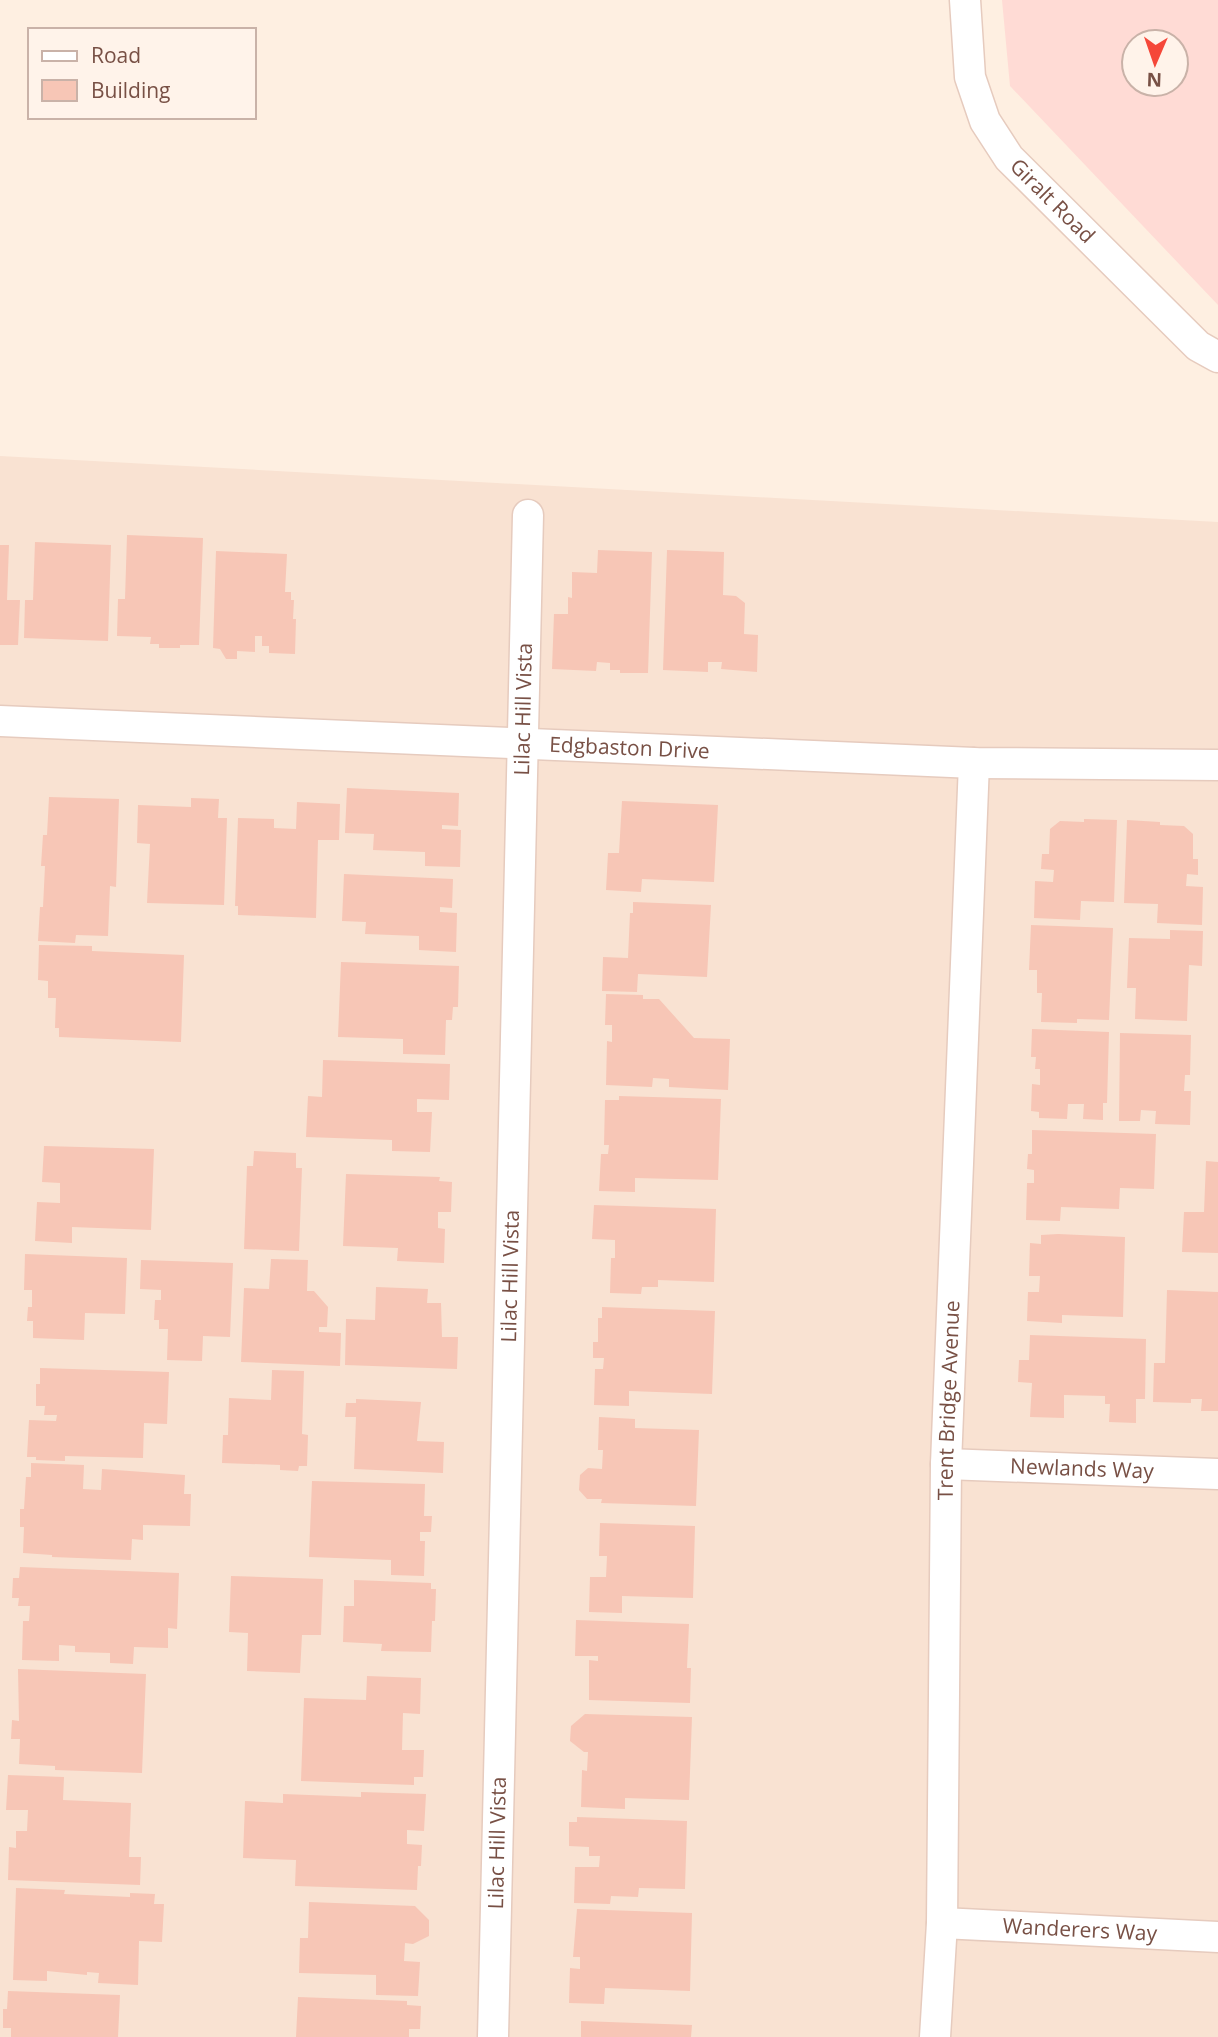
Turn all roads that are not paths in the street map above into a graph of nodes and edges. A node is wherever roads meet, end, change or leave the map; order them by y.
1 (965, 0) edge
2 (1218, 357) edge
3 (528, 515) dead end
4 (0, 721) edge
5 (522, 744) junction
6 (974, 763) junction
7 (1218, 765) edge
8 (946, 1464) junction
9 (1218, 1474) edge
10 (942, 1923) junction
11 (1218, 1937) edge
12 (493, 2037) edge
13 (935, 2037) edge

1 - 2 street, Giralt Road
3 - 5 street, Lilac Hill Vista
4 - 5 street, Edgbaston Drive
5 - 6 street, Edgbaston Drive
5 - 12 street, Lilac Hill Vista
6 - 7 street, Edgbaston Drive
6 - 8 street, Trent Bridge Avenue
8 - 9 street, Newlands Way
8 - 10 street, Trent Bridge Avenue
10 - 11 street, Wanderers Way
10 - 13 street, Trent Bridge Avenue

